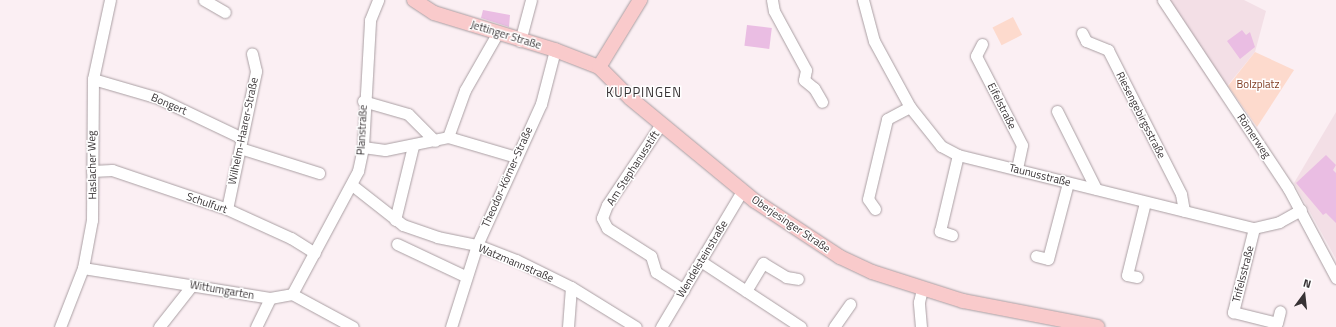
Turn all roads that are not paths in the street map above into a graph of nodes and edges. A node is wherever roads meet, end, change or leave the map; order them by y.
1 (110, 0) edge
2 (204, 0) edge
3 (378, 0) edge
4 (414, 0) edge
5 (531, 0) edge
6 (640, 0) edge
7 (772, 0) edge
8 (863, 0) edge
9 (1163, 0) edge
10 (225, 12) dead end
11 (1082, 33) dead end
12 (497, 34) junction
13 (520, 41) junction
14 (982, 44) dead end
15 (555, 50) junction
16 (252, 53) dead end
17 (599, 67) junction
18 (93, 79) junction
19 (364, 102) junction
20 (822, 102) dead end
21 (910, 106) junction
22 (1057, 111) dead end
23 (661, 124) junction
24 (448, 137) junction
25 (435, 141) junction
26 (241, 143) junction
27 (413, 146) junction
28 (363, 147) junction
29 (958, 154) junction
30 (516, 157) junction
31 (1017, 170) junction
32 (92, 171) junction
33 (319, 173) dead end
34 (1068, 183) junction
35 (352, 185) junction
36 (1096, 189) junction
37 (742, 191) junction
38 (1145, 202) junction
39 (227, 209) junction
40 (875, 209) dead end
41 (1301, 210) junction
42 (1184, 211) junction
43 (395, 220) junction
44 (1254, 228) junction
45 (952, 235) dead end
46 (397, 244) dead end
47 (477, 245) junction
48 (316, 253) junction
49 (1036, 256) dead end
50 (702, 262) junction
51 (83, 268) junction
52 (465, 276) junction
53 (1137, 277) dead end
54 (1336, 278) edge
55 (798, 279) dead end
56 (192, 285) junction
57 (572, 287) junction
58 (922, 289) junction
59 (684, 290) junction
60 (746, 291) junction
61 (292, 294) junction
62 (270, 298) junction
63 (850, 304) dead end
64 (1280, 311) dead end
65 (345, 325) edge
66 (920, 326) edge
67 (60, 327) edge
68 (159, 327) edge
69 (256, 327) edge
70 (451, 327) edge
71 (568, 327) edge
72 (636, 327) edge
73 (661, 327) edge
74 (801, 327) edge
75 (834, 327) edge
76 (1098, 327) edge

1 - 18 street, Haslacher Weg
2 - 10 street
3 - 19 street, Planstraße
4 - 12 main road, Jettinger Straße
5 - 13 street
6 - 17 main road
7 - 20 street
8 - 21 street, Taunusstraße
9 - 41 street, Römerweg
11 - 42 street, Riesengebirgsstraße
12 - 13 main road, Jettinger Straße
12 - 24 street
13 - 15 main road, Jettinger Straße
14 - 31 street, Eifelstraße
15 - 17 main road, Jettinger Straße
15 - 30 street, Theodor-Körner-Straße
16 - 26 street, Wilhelm-Haarer-Straße
17 - 23 main road, Oberjesinger Straße
18 - 26 street, Bongert
18 - 32 street, Haslacher Weg
19 - 25 street
19 - 28 street, Planstraße
21 - 29 street, Taunusstraße
21 - 40 street
22 - 36 street
23 - 37 main road, Oberjesinger Straße
23 - 59 street, Am Stephanusstift
24 - 25 street
24 - 30 street
25 - 27 street
26 - 33 street, Bongert
26 - 39 street, Wilhelm-Haarer-Straße
27 - 28 street
27 - 43 street
28 - 35 street, Planstraße
29 - 31 street, Taunusstraße
29 - 45 street
30 - 47 street, Theodor-Körner-Straße
31 - 34 street, Taunusstraße
32 - 39 street, Schulfurt
32 - 51 street, Haslacher Weg
34 - 36 street, Taunusstraße
34 - 49 street
35 - 43 street, Watzmannstraße
35 - 48 street, Planstraße
36 - 38 street, Taunusstraße
37 - 50 street, Wendelsteinstraße
37 - 58 main road, Oberjesinger Straße
38 - 42 street, Taunusstraße
38 - 53 street
39 - 48 street, Schulfurt
41 - 44 street, Taunusstraße
41 - 54 street, Römerweg
42 - 44 street, Taunusstraße
43 - 47 street, Watzmannstraße
44 - 64 street, Trifelsstraße
46 - 52 street
47 - 52 street, Theodor-Körner-Straße
47 - 57 street, Watzmannstraße
48 - 61 street, Planstraße
50 - 59 street, Wendelsteinstraße
50 - 60 street
51 - 56 street, Wittumgarten
51 - 67 street, Haslacher Weg
52 - 70 street, Theodor-Körner-Straße
55 - 60 street
56 - 62 street, Wittumgarten
56 - 68 street
57 - 71 street
57 - 72 street, Watzmannstraße
58 - 66 street
58 - 76 main road, Oberjesinger Straße
59 - 73 street, Wendelsteinstraße
60 - 74 street
61 - 62 street, Wittumgarten
61 - 65 street
62 - 69 street
63 - 75 street

